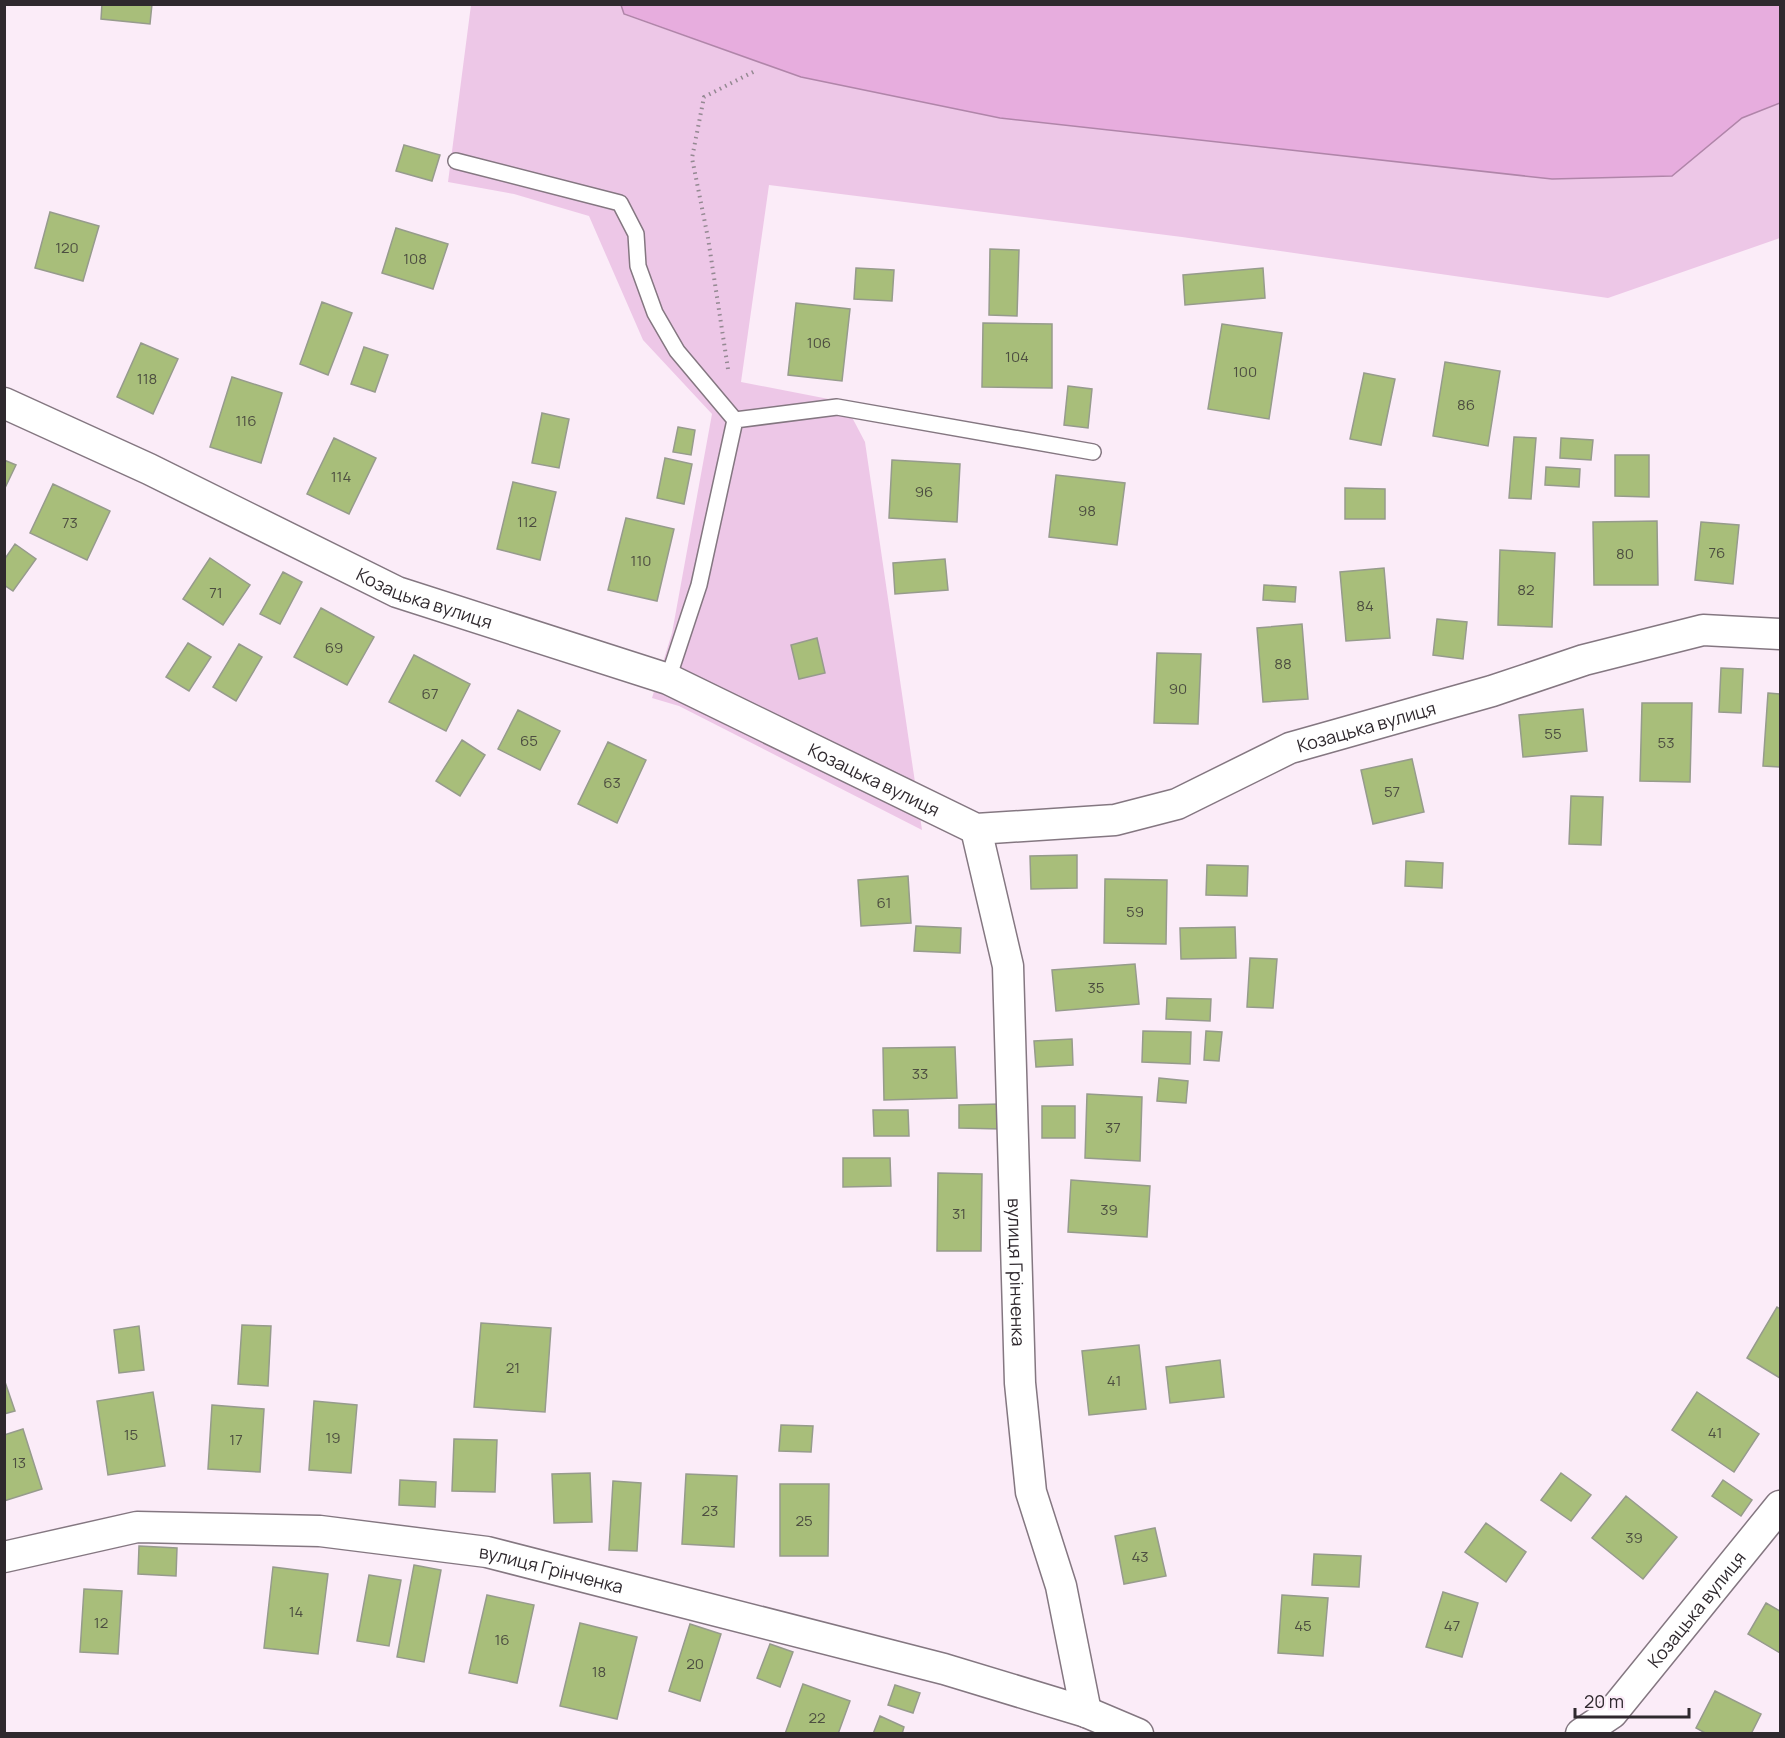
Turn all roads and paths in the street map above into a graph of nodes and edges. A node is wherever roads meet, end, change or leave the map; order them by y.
1 (757, 70) dead end
2 (456, 161) dead end
3 (4, 403) edge
4 (735, 420) junction
5 (1093, 452) dead end
6 (1780, 634) edge
7 (668, 680) junction
8 (976, 829) junction
9 (1780, 1506) edge
10 (4, 1557) edge
11 (1086, 1712) junction
12 (1138, 1734) edge
13 (1581, 1734) edge

1 - 4 path
2 - 4 lane
3 - 7 street, Козацька вулиця
4 - 5 lane
4 - 7 lane
6 - 8 street, Козацька вулиця
7 - 8 street, Козацька вулиця
8 - 11 street, вулиця Грінченка
9 - 13 street, Козацька вулиця
10 - 11 street, вулиця Грінченка
11 - 12 street, вулиця Грінченка

